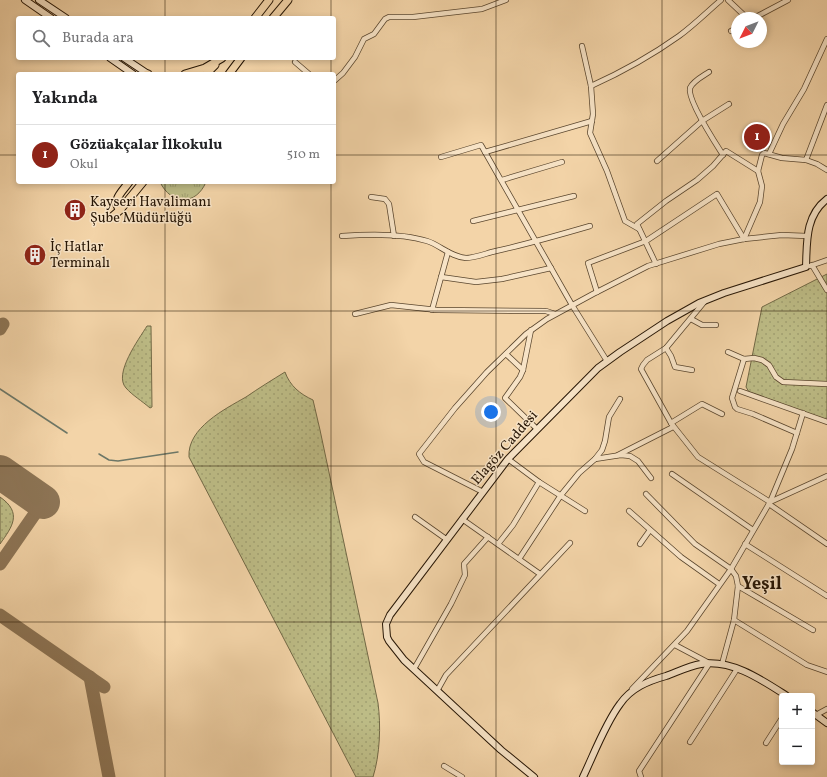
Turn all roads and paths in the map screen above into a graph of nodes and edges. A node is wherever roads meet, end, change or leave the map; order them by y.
1 (25, 0) edge
2 (39, 0) edge
3 (269, 0) edge
4 (288, 0) edge
5 (506, 0) edge
6 (721, 0) edge
7 (728, 0) edge
8 (788, 0) edge
9 (741, 12) edge
10 (765, 12) edge
11 (48, 16) edge
12 (63, 16) edge
13 (257, 16) edge
14 (275, 16) edge
15 (827, 39) edge
16 (582, 46) dead end
17 (113, 60) edge
18 (127, 60) edge
19 (219, 60) edge
20 (220, 60) edge
21 (240, 60) edge
22 (295, 62) dead end
23 (130, 72) edge
24 (145, 72) edge
25 (191, 72) edge
26 (208, 72) edge
27 (230, 72) edge
28 (307, 72) edge
29 (709, 72) dead end
30 (336, 79) edge
31 (591, 86) junction
32 (729, 104) dead end
33 (827, 105) edge
34 (592, 121) junction
35 (702, 122) junction
36 (485, 152) junction
37 (769, 154) junction
38 (723, 155) junction
39 (441, 157) dead end
40 (806, 160) junction
41 (657, 161) dead end
42 (562, 162) dead end
43 (758, 170) junction
44 (827, 170) edge
45 (502, 180) junction
46 (128, 184) edge
47 (141, 184) edge
48 (371, 196) dead end
49 (574, 196) dead end
50 (827, 199) edge
51 (120, 210) junction
52 (519, 210) junction
53 (113, 216) dead end
54 (473, 221) dead end
55 (590, 226) dead end
56 (639, 229) junction
57 (342, 236) dead end
58 (394, 236) junction
59 (807, 236) junction
60 (744, 238) junction
61 (646, 241) junction
62 (536, 242) junction
63 (448, 252) junction
64 (827, 260) edge
65 (656, 264) junction
66 (809, 266) junction
67 (551, 268) junction
68 (441, 277) junction
69 (827, 290) edge
70 (597, 292) junction
71 (705, 301) junction
72 (572, 305) junction
73 (432, 310) junction
74 (355, 314) dead end
75 (555, 314) junction
76 (691, 319) junction
77 (716, 325) dead end
78 (531, 330) junction
79 (666, 348) junction
80 (728, 352) dead end
81 (506, 354) junction
82 (744, 359) junction
83 (607, 361) junction
84 (523, 370) junction
85 (692, 370) dead end
86 (827, 384) edge
87 (740, 391) dead end
88 (620, 399) dead end
89 (803, 413) junction
90 (722, 414) dead end
91 (827, 422) edge
92 (672, 425) junction
93 (537, 429) junction
94 (797, 433) junction
95 (617, 456) junction
96 (508, 459) junction
97 (595, 459) junction
98 (672, 474) dead end
99 (827, 476) edge
100 (651, 478) dead end
101 (539, 482) junction
102 (483, 492) junction
103 (646, 494) dead end
104 (561, 495) junction
105 (769, 503) junction
106 (585, 511) dead end
107 (629, 511) dead end
108 (415, 517) dead end
109 (462, 519) junction
110 (650, 530) junction
111 (753, 530) junction
112 (488, 537) junction
113 (446, 539) junction
114 (570, 543) dead end
115 (498, 544) junction
116 (640, 544) dead end
117 (745, 544) junction
118 (827, 544) edge
119 (519, 559) junction
120 (731, 569) junction
121 (540, 574) junction
122 (719, 584) junction
123 (738, 586) junction
124 (827, 596) edge
125 (734, 620) junction
126 (813, 630) dead end
127 (675, 645) junction
128 (710, 664) junction
129 (722, 664) junction
130 (414, 669) junction
131 (737, 669) junction
132 (827, 672) edge
133 (437, 691) junction
134 (781, 693) edge
135 (628, 695) junction
136 (827, 709) edge
137 (815, 713) edge
138 (815, 714) edge
139 (779, 723) edge
140 (827, 723) edge
141 (690, 742) dead end
142 (766, 743) dead end
143 (444, 766) dead end
144 (462, 777) edge
145 (534, 777) edge
146 (583, 777) edge
147 (641, 777) edge

1 - 11 street
2 - 12 street
3 - 13 main road
4 - 14 main road
5 - 30 street
6 - 31 street
7 - 9 street
8 - 10 street
15 - 37 street
16 - 31 street
17 - 23 street
18 - 24 street
19 - 25 main road
20 - 26 main road
21 - 27 main road
22 - 28 street
29 - 35 street
31 - 34 street
32 - 35 street
33 - 40 street
34 - 36 street
34 - 56 street
35 - 38 street
35 - 41 street
36 - 39 street
36 - 45 street
37 - 40 street
37 - 43 street
38 - 43 street
38 - 56 street
40 - 44 street
42 - 45 street
43 - 60 street
45 - 52 street
46 - 51 main road
47 - 51 main road
48 - 58 street
49 - 52 street
50 - 59 street
51 - 53 main road
52 - 54 street
52 - 62 street
55 - 62 street
56 - 61 street
57 - 58 street
58 - 63 street
59 - 60 street
59 - 66 street
60 - 61 street
60 - 65 street
61 - 65 street
61 - 70 street
62 - 63 street
62 - 67 street
63 - 68 street
64 - 66 street
65 - 70 street
66 - 69 street
66 - 71 street, Elagöz Caddesi
67 - 68 street
67 - 72 street
68 - 73 street
70 - 72 street
71 - 76 street
71 - 83 street, Elagöz Caddesi
72 - 75 street
72 - 83 street
73 - 74 street
73 - 75 street
75 - 78 street
76 - 77 street
76 - 79 street
78 - 81 street
78 - 84 street
79 - 85 street
79 - 92 street
80 - 82 street
81 - 84 street
81 - 102 street
82 - 86 street
82 - 94 street
83 - 93 street, Elagöz Caddesi
84 - 93 street
87 - 89 street
88 - 97 street
89 - 91 street
89 - 94 street
90 - 92 street
92 - 95 street
92 - 105 street
93 - 96 street, Elagöz Caddesi
94 - 105 street
95 - 97 street
95 - 100 street
96 - 101 street
96 - 102 street, Elagöz Caddesi
97 - 104 street
98 - 111 street
99 - 105 street
101 - 104 street
101 - 115 street
102 - 109 street, Elagöz Caddesi
103 - 120 street
104 - 106 street
104 - 119 street
105 - 111 street
105 - 118 street
107 - 110 street
108 - 113 street
109 - 112 street
109 - 113 street, Elagöz Caddesi
110 - 116 street
110 - 122 street
111 - 117 street
112 - 115 street
112 - 130 street
113 - 130 street, Elagöz Caddesi
114 - 121 street
115 - 119 street
117 - 120 street
117 - 124 street
119 - 121 street
120 - 122 street
120 - 123 street
121 - 133 street
122 - 127 street
123 - 125 street
123 - 126 street
125 - 129 street
125 - 132 street
127 - 128 street
127 - 135 street
128 - 129 street
128 - 135 street
128 - 147 street
129 - 131 street
130 - 133 street, Elagöz Caddesi
131 - 134 street
131 - 141 street
133 - 145 street, Elagöz Caddesi
135 - 146 street
136 - 137 street
138 - 140 street
139 - 142 street
143 - 144 street

